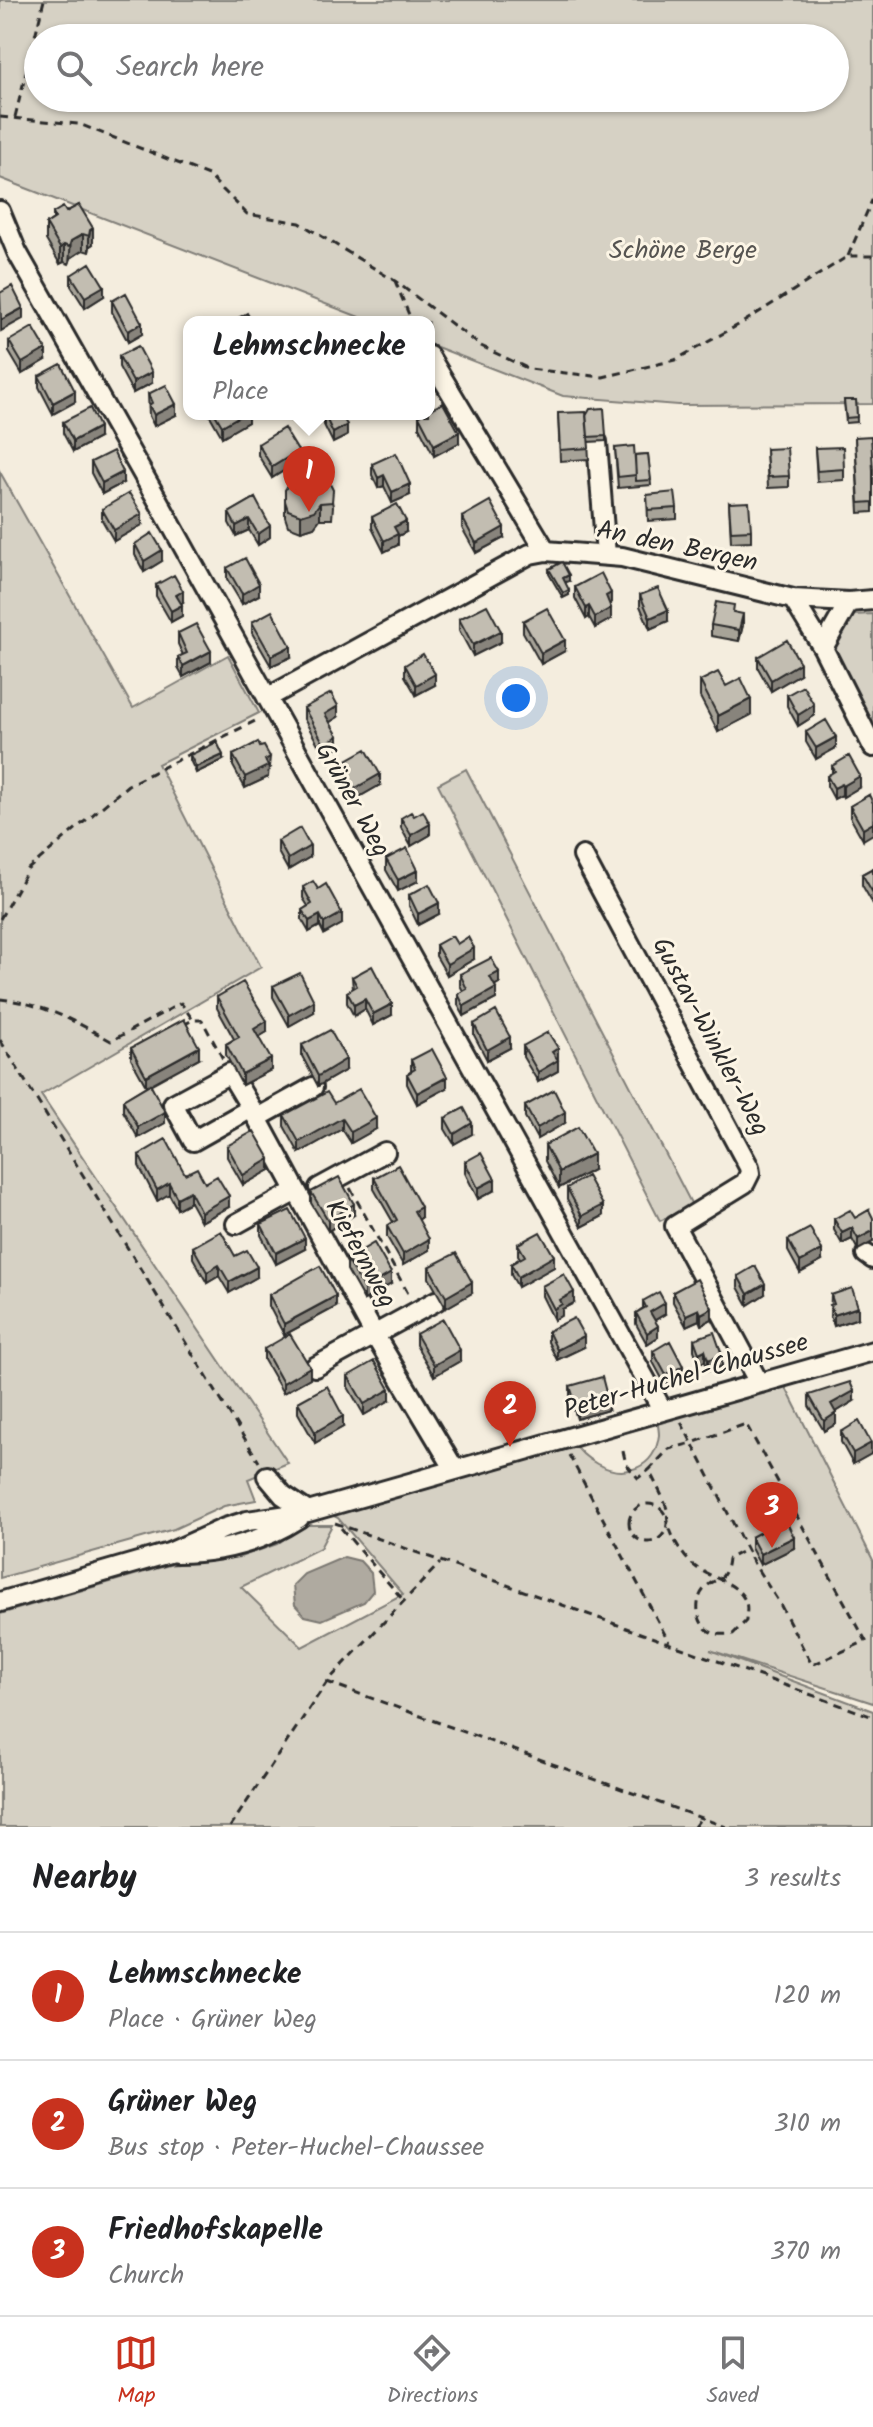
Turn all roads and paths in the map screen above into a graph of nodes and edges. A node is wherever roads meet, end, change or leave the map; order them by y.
1 (44, 0) edge
2 (38, 24) edge
3 (24, 81) edge
4 (0, 117) edge
5 (15, 117) junction
6 (873, 198) edge
7 (0, 211) edge
8 (848, 256) junction
9 (873, 256) edge
10 (395, 281) junction
11 (410, 316) edge
12 (435, 366) edge
13 (597, 442) edge
14 (546, 551) junction
15 (606, 555) junction
16 (793, 599) junction
17 (873, 600) edge
18 (849, 602) junction
19 (823, 648) junction
20 (270, 705) junction
21 (873, 747) edge
22 (583, 856) dead end
23 (0, 919) edge
24 (0, 999) edge
25 (193, 1020) junction
26 (181, 1027) edge
27 (0, 1040) edge
28 (230, 1073) junction
29 (313, 1087) dead end
30 (254, 1113) junction
31 (385, 1152) dead end
32 (343, 1175) junction
33 (298, 1195) junction
34 (236, 1224) dead end
35 (436, 1301) dead end
36 (418, 1311) junction
37 (374, 1334) junction
38 (873, 1351) edge
39 (315, 1367) dead end
40 (759, 1383) junction
41 (669, 1410) junction
42 (561, 1440) junction
43 (692, 1443) junction
44 (623, 1451) dead end
45 (455, 1470) junction
46 (649, 1470) junction
47 (267, 1476) joint
48 (308, 1512) junction
49 (667, 1521) junction
50 (747, 1549) junction
51 (440, 1563) junction
52 (719, 1581) junction
53 (404, 1601) junction
54 (0, 1602) edge
55 (669, 1642) junction
56 (327, 1682) junction
57 (873, 1717) edge
58 (701, 1818) junction
59 (230, 1827) edge
60 (694, 1827) edge
61 (726, 1827) edge

1 - 2 path
3 - 5 path
4 - 5 path
5 - 10 path
6 - 8 path
7 - 20 street, Grüner Weg
8 - 9 path
8 - 10 path
10 - 11 path
12 - 14 street
13 - 15 street
14 - 15 street, An den Bergen
14 - 20 street, An den Bergen
15 - 16 street, An den Bergen
16 - 18 street, An den Bergen
16 - 19 street
17 - 18 street, An den Bergen
18 - 19 street
19 - 21 street
20 - 23 path
20 - 41 street, Grüner Weg
22 - 40 street, Gustav-Winkler-Weg
24 - 25 path
25 - 26 path
25 - 28 path
27 - 47 path
28 - 30 street, Kiefernweg
28 - 30 street
29 - 30 street
30 - 33 street, Kiefernweg
31 - 32 street, Kiefernweg
32 - 33 street, Kiefernweg
32 - 36 path
33 - 34 street
33 - 37 street, Kiefernweg
35 - 36 street, Kiefernweg
36 - 37 street, Kiefernweg
37 - 39 street, Kiefernweg
37 - 45 street, Kiefernweg
38 - 40 street, Peter-Huchel-Chaussee
40 - 41 street, Peter-Huchel-Chaussee
41 - 42 street, Peter-Huchel-Chaussee
41 - 43 path
42 - 45 street, Peter-Huchel-Chaussee
42 - 55 path
43 - 46 path
43 - 50 path
43 - 50 path
44 - 46 path
45 - 48 street, Peter-Huchel-Chaussee
46 - 49 path
47 - 48 street
48 - 54 street, Peter-Huchel-Chaussee
49 - 49 path
49 - 52 path
50 - 52 path
51 - 53 path
51 - 53 path
51 - 55 path
52 - 52 path
53 - 56 path
55 - 57 path
56 - 58 path
56 - 59 path
58 - 60 path
58 - 61 path

